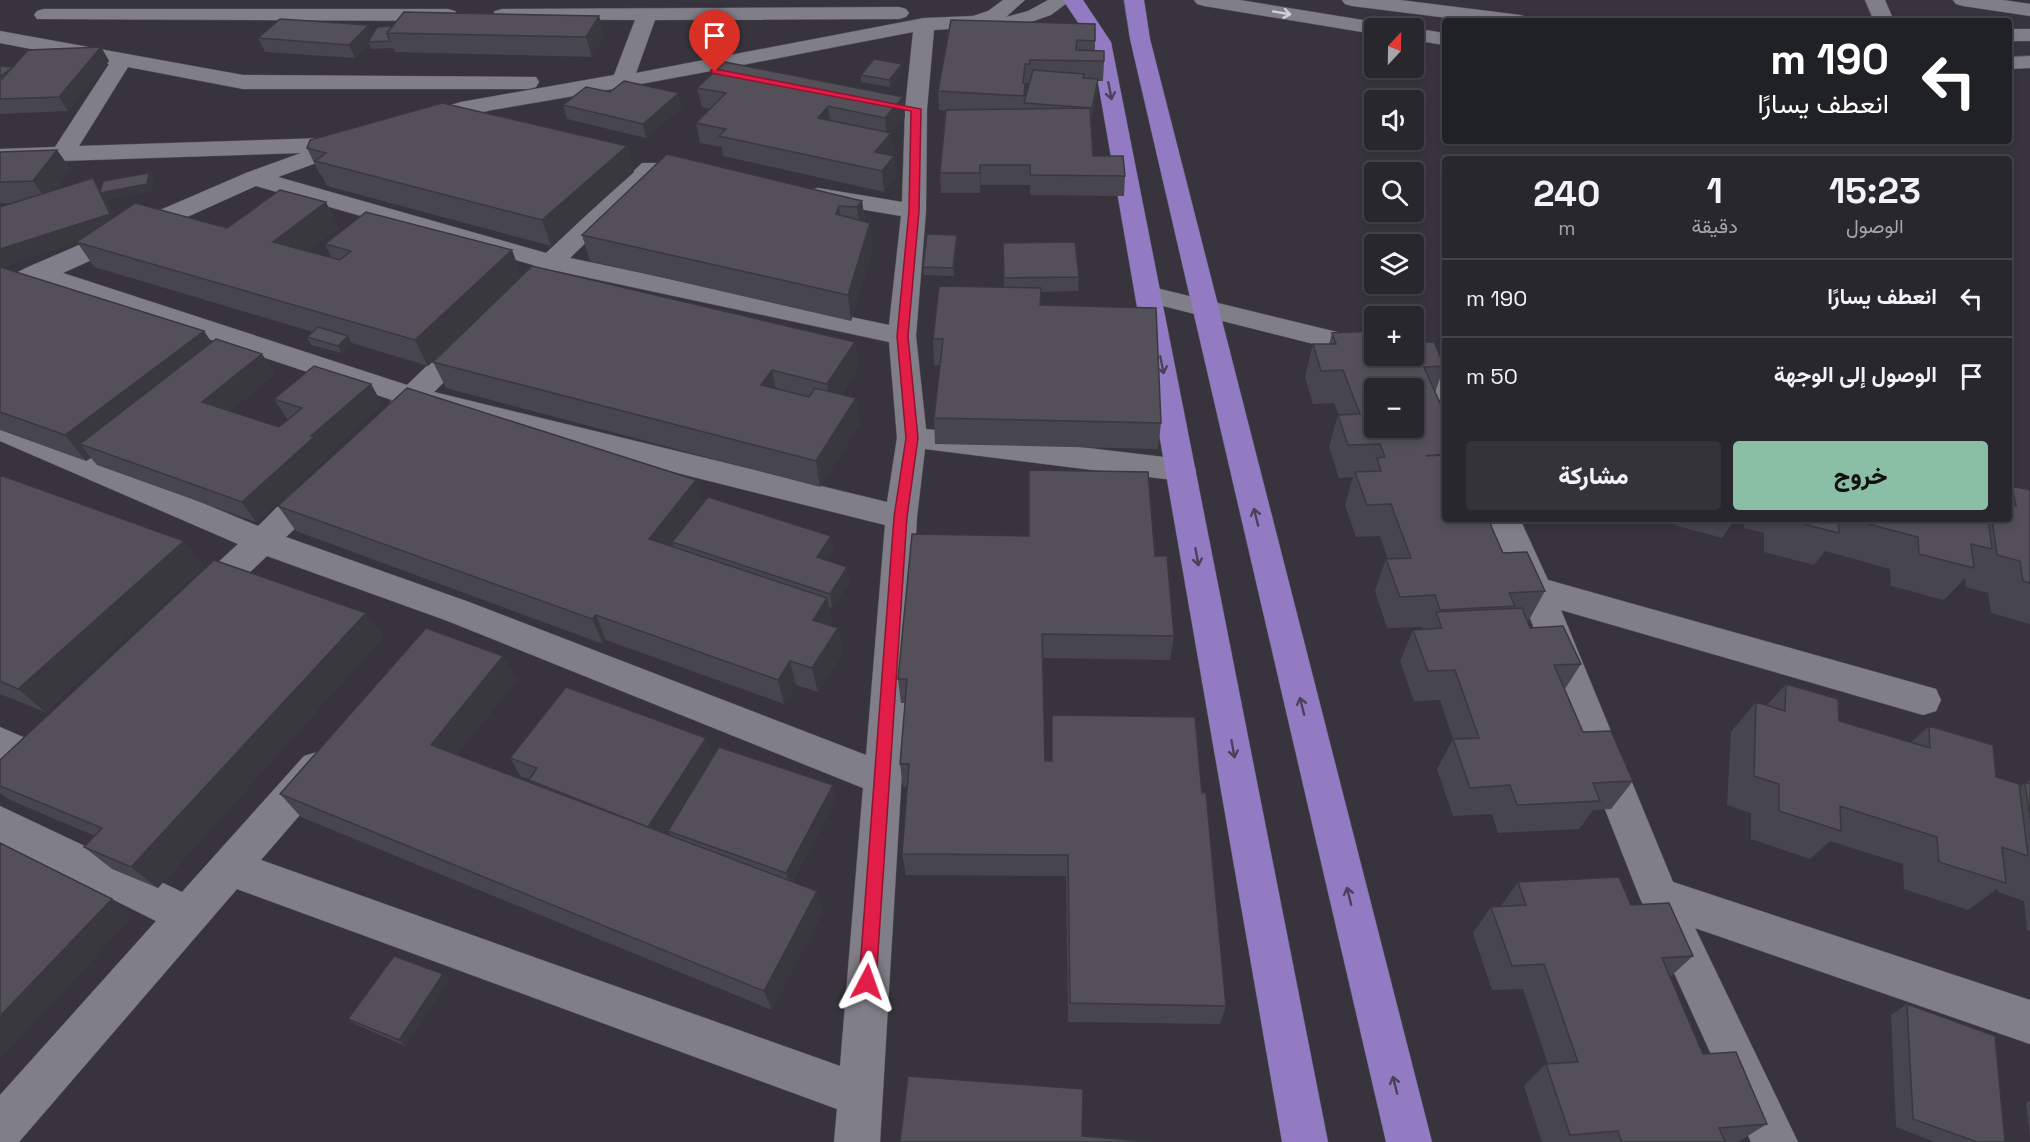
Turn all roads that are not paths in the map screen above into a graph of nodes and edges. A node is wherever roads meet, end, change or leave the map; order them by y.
1 (1015, 0) edge
2 (1061, 0) edge
3 (1072, 0) edge
4 (1134, 0) edge
5 (1204, 0) edge
6 (1352, 0) edge
7 (1875, 0) edge
8 (1963, 0) edge
9 (2030, 10) edge
10 (44, 15) dead end
11 (647, 15) junction
12 (1496, 18) edge
13 (1883, 18) edge
14 (912, 19) junction
15 (967, 26) junction
16 (1364, 26) edge
17 (1049, 33) edge
18 (2012, 35) edge
19 (2030, 35) edge
20 (1424, 36) edge
21 (0, 37) edge
22 (1442, 39) edge
23 (122, 60) junction
24 (2030, 62) edge
25 (2012, 63) edge
26 (692, 68) junction
27 (751, 78) edge
28 (622, 82) junction
29 (461, 109) junction
30 (505, 123) edge
31 (402, 128) edge
32 (373, 136) edge
33 (344, 144) junction
34 (63, 153) junction
35 (0, 156) edge
36 (650, 166) dead end
37 (254, 178) junction
38 (799, 192) edge
39 (914, 211) junction
40 (550, 262) junction
41 (37, 273) junction
42 (0, 291) edge
43 (1148, 294) junction
44 (1205, 308) junction
45 (902, 336) junction
46 (1364, 348) edge
47 (1438, 367) edge
48 (1442, 383) edge
49 (412, 397) junction
50 (0, 429) edge
51 (380, 429) edge
52 (912, 438) junction
53 (338, 470) edge
54 (1181, 470) junction
55 (901, 517) junction
56 (1504, 522) edge
57 (264, 542) junction
58 (1536, 590) junction
59 (176, 621) edge
60 (1923, 700) dead end
61 (339, 744) edge
62 (23, 746) edge
63 (883, 779) junction
64 (0, 780) edge
65 (0, 824) edge
66 (228, 867) junction
67 (1659, 896) junction
68 (187, 915) junction
69 (2030, 1022) edge
70 (859, 1095) junction
71 (0, 1129) edge
72 (857, 1142) edge
73 (1305, 1142) edge
74 (1409, 1142) edge
75 (1775, 1142) edge

1 - 15 street
2 - 15 street
3 -> 43 main road
4 - 44 main road
5 -> 16 street
6 - 12 street
7 - 13 street
8 - 9 street
10 - 11 street
11 - 14 street
11 - 28 street
14 - 15 street
14 - 26 street
14 - 39 street
15 - 17 main road
18 - 19 street
20 - 22 street
21 - 23 street
23 - 28 street
23 - 34 street
24 - 25 street
26 - 27 street
26 - 28 street
28 - 29 street
29 - 30 street
29 - 31 street
32 - 33 street
33 - 34 street
33 - 37 street
34 - 35 street
36 - 40 street
37 - 40 street
37 - 41 street
38 - 39 street
39 - 45 street
40 - 45 street
40 - 49 street
41 - 42 street
41 - 49 street
43 - 44 street
43 -> 54 main road
44 - 46 street
74 -> 44 main road
45 - 52 street
47 - 48 street
49 - 51 street
49 - 55 street
50 - 57 street
52 - 54 street
52 - 55 street
53 - 57 street
54 -> 73 main road
55 - 63 street
56 - 58 street
57 - 59 street
57 - 63 street
58 - 60 street
58 - 67 street
61 - 66 street
62 - 64 street
63 - 70 street
65 - 68 street
66 - 68 street
66 - 70 street
67 - 69 street
67 - 75 street
68 - 71 street
70 - 72 street

